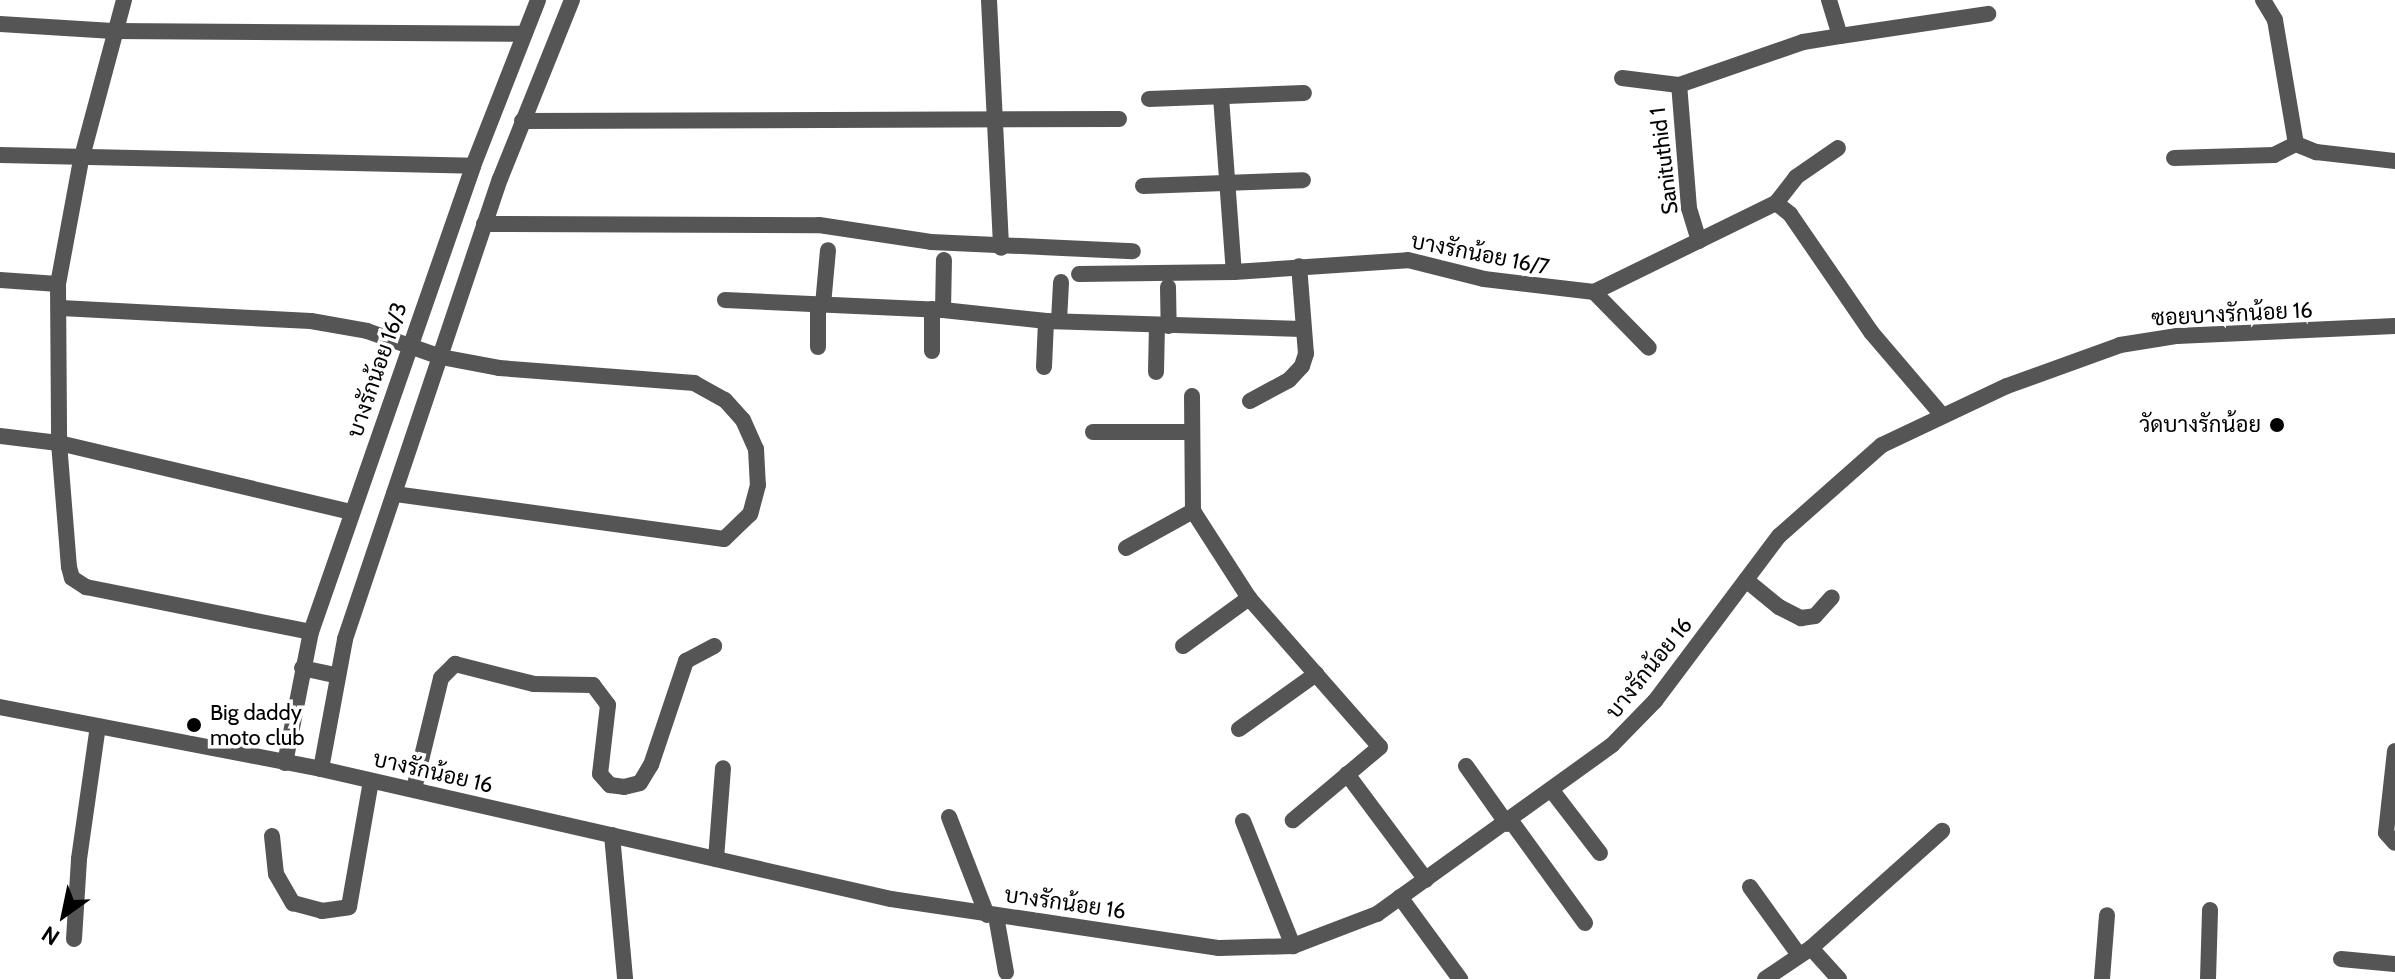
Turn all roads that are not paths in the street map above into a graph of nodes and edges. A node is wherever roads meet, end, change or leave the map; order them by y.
1 (124, 0) edge
2 (538, 0) edge
3 (572, 0) edge
4 (989, 0) edge
5 (1829, 0) edge
6 (2263, 0) edge
7 (1988, 14) dead end
8 (0, 24) edge
9 (113, 31) junction
10 (522, 34) junction
11 (1840, 36) junction
12 (1622, 78) dead end
13 (1679, 85) junction
14 (1304, 93) dead end
15 (1221, 97) junction
16 (1149, 99) dead end
17 (1119, 119) dead end
18 (522, 121) junction
19 (997, 121) junction
20 (2296, 144) junction
21 (1838, 148) dead end
22 (0, 155) edge
23 (2174, 158) dead end
24 (81, 160) junction
25 (2395, 161) edge
26 (473, 166) junction
27 (1303, 180) dead end
28 (1225, 182) junction
29 (1143, 186) dead end
30 (1776, 203) junction
31 (484, 224) junction
32 (1699, 241) junction
33 (1001, 248) junction
34 (828, 250) dead end
35 (1133, 251) dead end
36 (944, 260) dead end
37 (1299, 266) junction
38 (1234, 272) junction
39 (1079, 274) dead end
40 (0, 280) edge
41 (1061, 282) dead end
42 (58, 284) junction
43 (1168, 287) dead end
44 (1594, 292) junction
45 (725, 300) dead end
46 (821, 305) junction
47 (61, 308) junction
48 (937, 309) junction
49 (1053, 321) junction
50 (1163, 326) junction
51 (2395, 326) edge
52 (1302, 329) junction
53 (410, 342) junction
54 (818, 347) dead end
55 (1649, 348) dead end
56 (932, 351) dead end
57 (441, 357) junction
58 (1044, 367) dead end
59 (1156, 372) dead end
60 (1192, 396) dead end
61 (1250, 401) dead end
62 (1941, 414) junction
63 (1093, 432) dead end
64 (1192, 432) junction
65 (0, 436) edge
66 (59, 443) junction
67 (394, 494) junction
68 (1193, 511) junction
69 (351, 512) junction
70 (1126, 548) dead end
71 (1746, 580) junction
72 (1832, 597) dead end
73 (1249, 598) junction
74 (311, 632) junction
75 (714, 646) dead end
76 (1183, 646) dead end
77 (302, 668) junction
78 (1316, 674) junction
79 (335, 675) junction
80 (0, 707) edge
81 (98, 726) junction
82 (1239, 729) dead end
83 (2395, 751) edge
84 (285, 763) junction
85 (1466, 766) dead end
86 (723, 768) dead end
87 (321, 769) junction
88 (1347, 774) junction
89 (371, 781) junction
90 (414, 789) junction
91 (1553, 792) junction
92 (949, 817) dead end
93 (1293, 820) dead end
94 (1243, 821) dead end
95 (1509, 823) junction
96 (1942, 831) dead end
97 (612, 835) junction
98 (272, 836) dead end
99 (2395, 843) edge
100 (1600, 853) dead end
101 (716, 859) junction
102 (1426, 880) junction
103 (1750, 887) dead end
104 (1400, 897) junction
105 (2210, 910) dead end
106 (2107, 915) dead end
107 (991, 916) junction
108 (1585, 923) dead end
109 (74, 939) dead end
110 (1293, 946) junction
111 (1805, 951) junction
112 (2341, 959) dead end
113 (2395, 964) edge
114 (1006, 972) dead end
115 (625, 979) edge
116 (1460, 979) edge
117 (1765, 979) edge
118 (1839, 979) edge
119 (2102, 979) edge
120 (2208, 979) edge

1 - 9 street
2 - 10 street, บางรักน้อย 16/3
3 - 18 street
4 - 19 street
5 - 11 street
6 - 20 street
7 - 11 street, Sanituthid 1
8 - 9 street
9 - 10 street
9 - 24 street
10 - 26 street, บางรักน้อย 16/3
11 - 13 street, Sanituthid 1
12 - 13 street
13 - 32 street, Sanituthid 1
14 - 15 street
15 - 16 street
15 - 28 street
17 - 19 street
18 - 19 street
18 - 31 street
19 - 33 street
20 - 23 street
20 - 25 street
21 - 30 street
22 - 24 street
24 - 26 street
24 - 42 street
26 - 53 street, บางรักน้อย 16/3
27 - 28 street
28 - 29 street
28 - 38 street
30 - 32 street
30 - 62 street
31 - 33 street
31 - 57 street
32 - 44 street
33 - 35 street
34 - 46 street
36 - 48 street
37 - 38 street, บางรักน้อย 16/7
37 - 44 street, บางรักน้อย 16/7
37 - 52 street
38 - 39 street, บางรักน้อย 16/7
40 - 42 street
41 - 49 street
42 - 47 street
43 - 50 street
44 - 55 street
45 - 46 street
46 - 48 street
46 - 54 street
47 - 53 street
47 - 66 street
48 - 49 street
48 - 56 street
49 - 50 street
49 - 58 street
50 - 52 street
50 - 59 street
51 - 62 street, ซอยบางรักน้อย 16
52 - 61 street
53 - 57 street
53 - 69 street, บางรักน้อย 16/3
57 - 67 street
57 - 67 street
60 - 64 street
62 - 71 street, บางรักน้อย 16
63 - 64 street
64 - 68 street
65 - 66 street
66 - 69 street
66 - 74 street
67 - 79 street
68 - 70 street
68 - 73 street
69 - 74 street, บางรักน้อย 16/3
71 - 72 street
71 - 91 street, บางรักน้อย 16
73 - 76 street
73 - 78 street
74 - 77 street, บางรักน้อย 16/3
75 - 90 street
77 - 79 street
77 - 84 street, บางรักน้อย 16/3
78 - 82 street
78 - 88 street
79 - 87 street
80 - 81 street, บางรักน้อย 16
81 - 84 street, บางรักน้อย 16
81 - 109 street
83 - 99 street
84 - 87 street, บางรักน้อย 16
85 - 95 street
86 - 101 street
87 - 89 street, บางรักน้อย 16
88 - 93 street
88 - 102 street
89 - 90 street, บางรักน้อย 16
89 - 98 street
90 - 97 street, บางรักน้อย 16
91 - 95 street, บางรักน้อย 16
91 - 100 street
92 - 107 street
94 - 110 street
95 - 102 street, บางรักน้อย 16
95 - 108 street
96 - 111 street
97 - 101 street, บางรักน้อย 16
97 - 115 street
101 - 107 street, บางรักน้อย 16
102 - 104 street, บางรักน้อย 16
103 - 111 street
104 - 110 street, บางรักน้อย 16
104 - 116 street
105 - 120 street
106 - 119 street
107 - 110 street, บางรักน้อย 16
107 - 114 street
111 - 117 street
111 - 118 street
112 - 113 street

